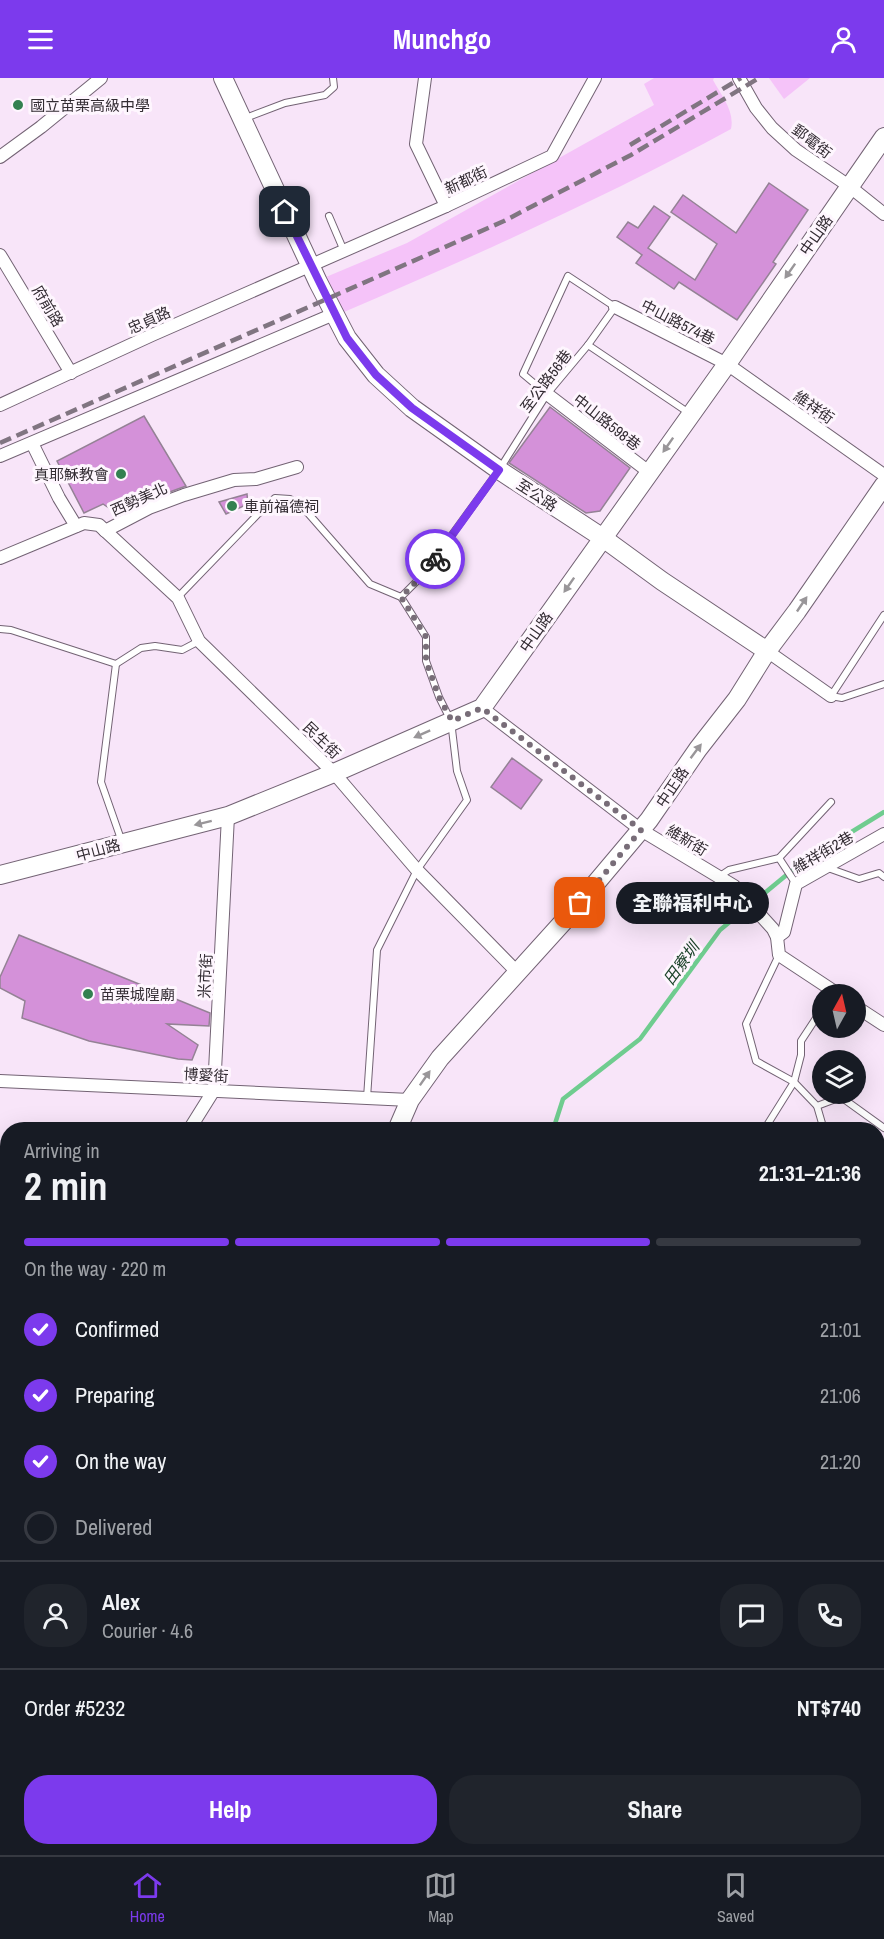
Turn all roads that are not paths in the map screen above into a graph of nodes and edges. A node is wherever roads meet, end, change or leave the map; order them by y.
1 (101, 78) edge
2 (223, 78) edge
3 (333, 78) edge
4 (425, 78) edge
5 (595, 78) edge
6 (739, 78) edge
7 (243, 119) junction
8 (884, 137) edge
9 (0, 157) edge
10 (849, 186) junction
11 (446, 206) junction
12 (884, 214) edge
13 (329, 216) dead end
14 (344, 251) junction
15 (0, 255) edge
16 (311, 266) junction
17 (615, 307) junction
18 (334, 314) junction
19 (588, 345) junction
20 (727, 364) junction
21 (71, 373) junction
22 (548, 394) junction
23 (0, 405) edge
24 (690, 414) junction
25 (32, 443) junction
26 (0, 456) edge
27 (297, 467) dead end
28 (499, 470) junction
29 (649, 472) junction
30 (884, 475) edge
31 (884, 485) edge
32 (76, 526) junction
33 (105, 531) junction
34 (603, 538) junction
35 (0, 558) edge
36 (401, 597) junction
37 (178, 598) junction
38 (884, 615) edge
39 (0, 629) edge
40 (199, 641) junction
41 (767, 651) junction
42 (116, 664) junction
43 (884, 684) edge
44 (831, 696) junction
45 (482, 708) junction
46 (452, 721) junction
47 (334, 773) junction
48 (831, 802) dead end
49 (228, 816) junction
50 (641, 830) junction
51 (884, 834) edge
52 (122, 843) junction
53 (779, 858) junction
54 (828, 868) junction
55 (417, 870) junction
56 (0, 875) edge
57 (719, 877) junction
58 (884, 877) edge
59 (796, 884) junction
60 (775, 933) junction
61 (779, 955) junction
62 (518, 973) junction
63 (821, 984) edge
64 (866, 1013) edge
65 (812, 1024) edge
66 (884, 1025) edge
67 (0, 1081) edge
68 (794, 1082) junction
69 (214, 1090) junction
70 (367, 1098) junction
71 (410, 1100) junction
72 (817, 1106) junction
73 (194, 1122) edge
74 (400, 1122) edge
75 (769, 1122) edge
76 (822, 1122) edge
77 (876, 1122) edge

1 - 9 street
2 - 7 street, 至公路
3 - 7 lane
4 - 11 street
5 - 11 street, 新都街
6 - 10 street, 郵電街
7 - 16 street, 至公路
8 - 10 street, 中山路
10 - 12 street, 郵電街
10 -> 20 street, 中山路
11 - 14 street, 新都街
13 - 14 lane
14 - 16 street, 新都街
15 - 21 street, 府前路
16 - 18 street, 至公路
16 - 21 street, 忠貞路
17 - 19 lane, 至公路56巷
17 - 20 street, 中山路574巷
17 - 22 lane
18 - 25 street
18 - 28 street, 至公路
19 - 22 lane, 至公路56巷
19 - 24 lane
20 - 24 street, 中山路
20 - 30 street, 維祥街
21 - 23 street, 忠貞路
22 - 28 lane, 至公路56巷
22 - 29 street, 中山路598巷
24 -> 29 street, 中山路
25 - 26 street
25 - 32 street
27 - 33 street, 西勢美北
28 - 34 street, 至公路
28 - 36 lane, 至公路56巷
29 - 34 street, 中山路
41 -> 31 street, 中正路
32 - 33 street, 西勢美北
32 - 35 street, 西勢美北
33 - 37 street, 民生街
34 - 41 street, 至公路
34 -> 45 street, 中山路
36 - 37 lane
36 - 46 lane
37 - 40 street, 民生街
38 - 44 lane
39 - 42 lane
40 - 42 lane
40 - 47 street, 民生街
41 - 44 street, 至公路
50 -> 41 street, 中正路
42 - 52 lane
43 - 44 lane
45 - 46 street, 中山路
45 - 50 street, 維新街
46 -> 47 street, 中山路
46 - 55 lane
47 - 49 street, 中山路
47 - 55 street, 民生街
48 - 53 lane
49 -> 52 street, 中山路
49 - 69 street, 米市街
50 - 57 street, 維新街
50 - 62 street, 中正路
51 - 54 street, 維祥街2巷
52 - 56 street, 中山路
53 - 57 lane
53 - 59 lane
54 - 58 lane
54 - 59 street, 維祥街2巷
55 - 62 street, 民生街
55 - 70 lane
57 - 60 street, 維新街
59 - 60 street, 維祥街2巷
60 - 61 street
61 - 63 street
61 - 68 lane
71 -> 62 street, 中正路
64 - 66 street
65 - 68 lane
67 - 69 street, 博愛街
68 - 72 lane
68 - 75 lane
69 - 70 street, 博愛街
69 - 73 street, 米市街
70 - 71 street, 博愛街
71 - 74 street, 中正路
72 - 76 lane
72 - 77 lane

